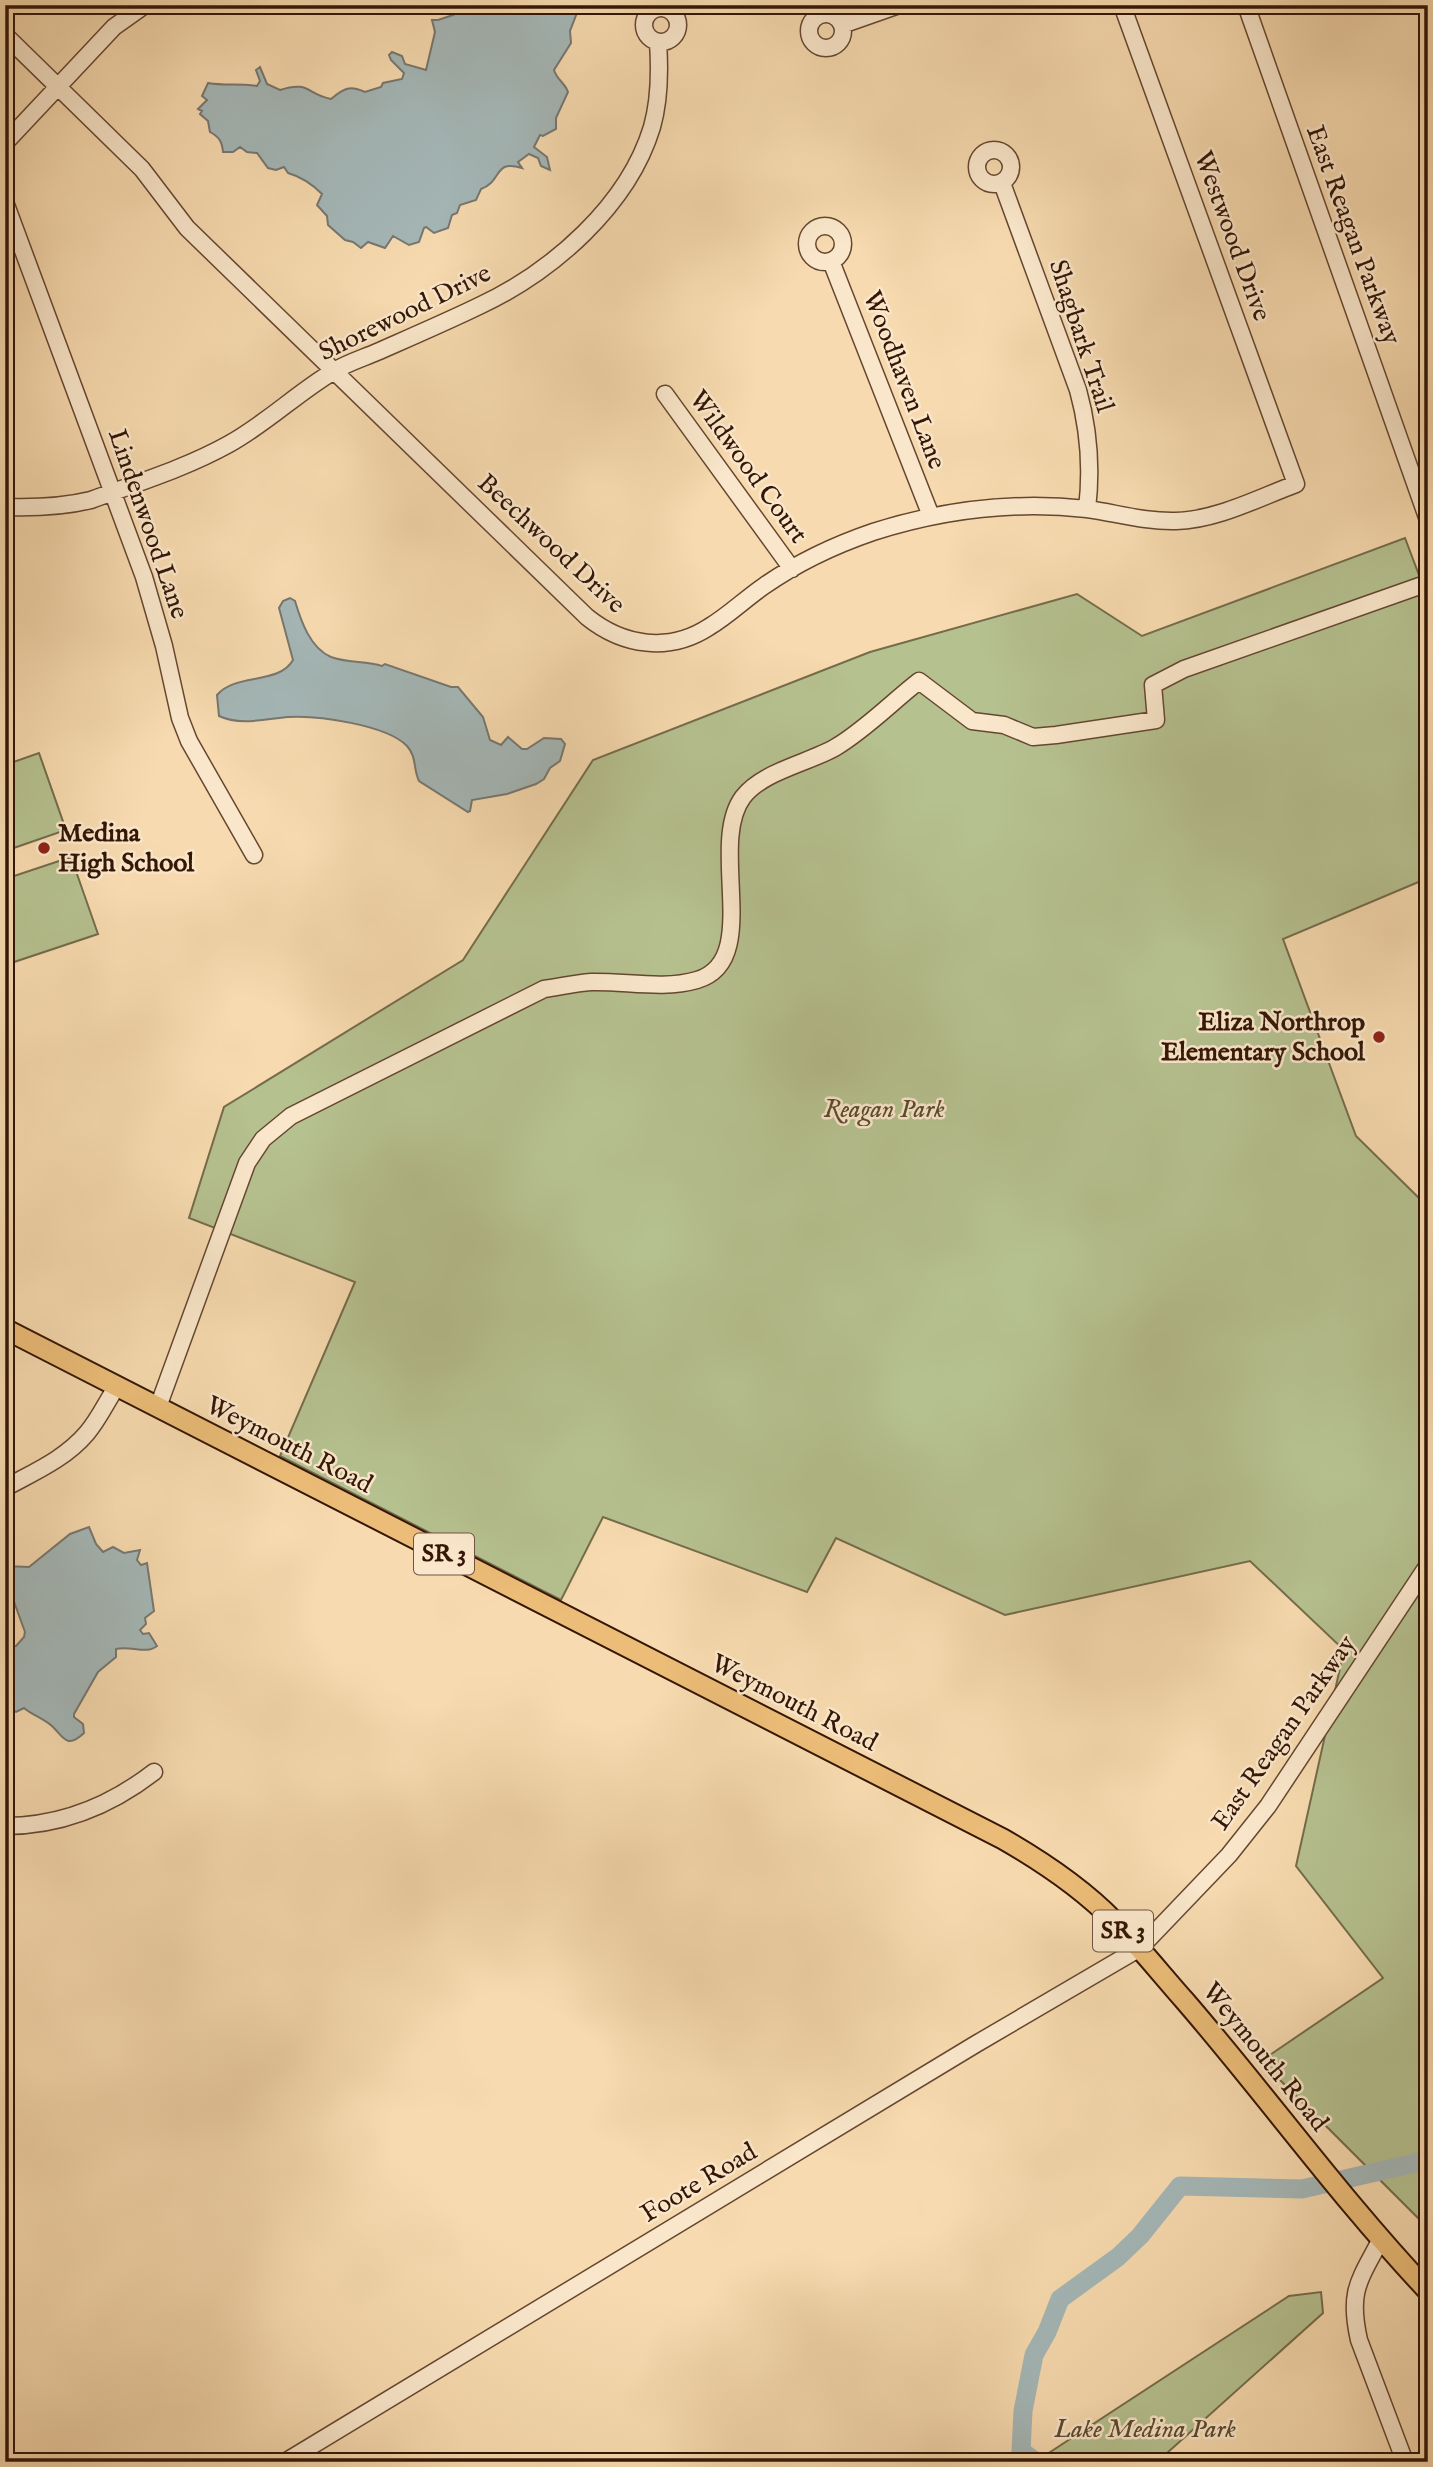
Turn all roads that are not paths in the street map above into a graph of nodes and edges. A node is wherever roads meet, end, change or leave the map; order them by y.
1 (145, 5) edge
2 (899, 5) edge
3 (1122, 5) edge
4 (1246, 5) edge
5 (842, 25) dead end
6 (5, 35) edge
7 (658, 42) dead end
8 (58, 86) junction
9 (5, 143) edge
10 (1002, 183) dead end
11 (5, 202) edge
12 (831, 261) dead end
13 (334, 371) junction
14 (665, 394) dead end
15 (1296, 484) joint
16 (112, 492) junction
17 (5, 507) edge
18 (1087, 509) junction
19 (931, 516) junction
20 (1428, 520) edge
21 (792, 569) junction
22 (1428, 583) edge
23 (254, 855) dead end
24 (5, 1329) edge
25 (117, 1386) junction
26 (158, 1407) junction
27 (5, 1488) edge
28 (1428, 1565) edge
29 (153, 1772) dead end
30 (5, 1826) edge
31 (1140, 1948) junction
32 (1381, 2239) junction
33 (1428, 2291) edge
34 (285, 2462) edge
35 (1405, 2462) edge

1 - 8 street
2 - 5 street
3 - 15 street, Westwood Drive
4 - 20 street, East Reagan Parkway
6 - 8 street, Beechwood Drive
7 - 13 street, Shorewood Drive
8 - 9 street
8 - 13 street, Beechwood Drive
10 - 18 street, Shagbark Trail
11 - 16 street, Lindenwood Lane
12 - 19 street, Woodhaven Lane
13 - 16 street, Shorewood Drive
13 - 21 street, Beechwood Drive
14 - 21 street, Wildwood Court
15 - 18 street, Beechwood Drive
16 - 17 street, Shorewood Drive
16 - 23 street, Lindenwood Lane
18 - 19 street, Beechwood Drive
19 - 21 street, Beechwood Drive
22 - 26 street
24 - 25 main road, Weymouth Road / SR 3
25 - 26 main road, Weymouth Road / SR 3
25 - 27 street
26 - 31 main road, Weymouth Road / SR 3
28 - 31 street, East Reagan Parkway
29 - 30 street
31 - 32 main road, Weymouth Road / SR 3
31 - 34 street, Foote Road
32 - 33 main road, Weymouth Road / SR 3
32 - 35 street

